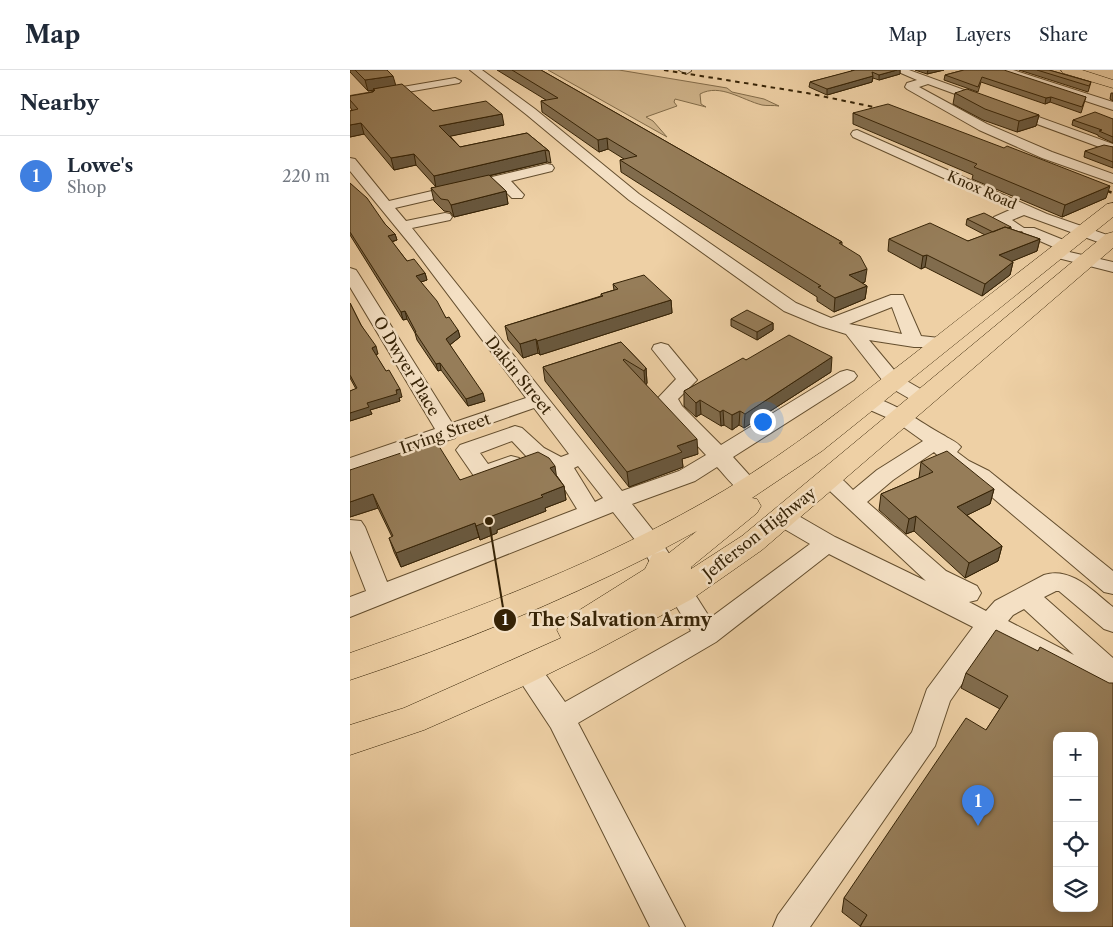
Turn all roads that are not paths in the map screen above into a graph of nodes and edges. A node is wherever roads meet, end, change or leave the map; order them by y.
1 (474, 70) edge
2 (898, 70) edge
3 (1002, 70) edge
4 (1091, 70) edge
5 (1067, 72) edge
6 (949, 74) edge
7 (1113, 77) edge
8 (927, 80) junction
9 (1033, 80) junction
10 (455, 81) dead end
11 (1113, 84) edge
12 (350, 100) edge
13 (1113, 106) edge
14 (857, 134) dead end
15 (1080, 146) dead end
16 (1113, 148) edge
17 (1113, 158) edge
18 (547, 168) dead end
19 (354, 172) edge
20 (1110, 177) edge
21 (501, 179) junction
22 (516, 195) dead end
23 (386, 206) junction
24 (1113, 208) edge
25 (445, 217) dead end
26 (1018, 217) junction
27 (402, 226) junction
28 (1111, 240) edge
29 (1068, 244) junction
30 (1086, 261) junction
31 (1113, 267) edge
32 (350, 273) edge
33 (832, 324) junction
34 (852, 330) junction
35 (914, 342) junction
36 (943, 343) junction
37 (661, 349) dead end
38 (847, 376) dead end
39 (893, 381) junction
40 (924, 399) junction
41 (539, 400) junction
42 (868, 402) junction
43 (902, 417) junction
44 (448, 433) junction
45 (937, 442) junction
46 (536, 454) edge
47 (583, 456) junction
48 (720, 457) junction
49 (350, 465) edge
50 (561, 465) junction
51 (774, 472) junction
52 (828, 478) junction
53 (750, 488) junction
54 (618, 501) junction
55 (854, 501) junction
56 (590, 512) junction
57 (782, 517) junction
58 (353, 527) dead end
59 (827, 543) junction
60 (667, 569) junction
61 (1113, 585) edge
62 (968, 594) dead end
63 (380, 596) junction
64 (1026, 596) junction
65 (350, 607) edge
66 (1113, 622) edge
67 (990, 624) junction
68 (707, 635) junction
69 (350, 667) edge
70 (526, 670) junction
71 (1113, 674) edge
72 (1113, 688) edge
73 (561, 719) junction
74 (350, 740) edge
75 (668, 927) edge
76 (790, 927) edge

1 - 33 street
2 - 8 street
3 - 9 street
4 - 7 main road
5 - 9 street
5 - 11 main road
6 - 8 street
8 - 16 street
8 - 20 street
9 - 13 street
10 - 12 street
14 - 26 street, Knox Road
15 - 17 street
18 - 21 street
19 - 23 street, Dakin Street
21 - 22 street
21 - 23 street
23 - 27 street, Dakin Street
24 - 29 main road, Jefferson Highway
25 - 27 street
26 - 29 street, Knox Road
26 - 29 street
27 - 41 street, Dakin Street
28 - 29 street, Knox Road
28 - 30 main road, Jefferson Highway
29 - 30 street
29 - 36 main road, Jefferson Highway
30 - 31 street
30 - 40 main road, Jefferson Highway
32 - 44 street, O Dwyer Place
33 - 34 street
33 - 35 street
34 - 35 street
34 - 39 street
35 - 36 street
36 - 39 main road, Jefferson Highway
37 - 48 street
38 - 48 street
39 - 40 street
39 - 42 main road, Jefferson Highway
40 - 43 main road, Jefferson Highway
41 - 44 street, Irving Street
41 - 47 street, Dakin Street
42 - 43 street
42 - 51 main road, Jefferson Highway
43 - 45 street
43 - 52 main road, Jefferson Highway
44 - 49 street, Irving Street
45 - 55 street
45 - 61 street
46 - 50 street
47 - 50 street
47 - 54 street, Dakin Street
48 - 53 street
48 - 54 street
50 - 56 street
51 - 53 main road, Jefferson Highway
51 - 60 main road
52 - 55 street
52 - 57 main road, Jefferson Highway
53 - 60 main road, Jefferson Highway
54 - 56 street
54 - 60 street, Dakin Street
55 - 62 street
56 - 63 street
57 - 59 street
57 - 60 main road, Jefferson Highway
58 - 63 street
59 - 67 street
59 - 68 street
60 - 68 street, Dakin Street
60 - 69 main road, Jefferson Highway
60 - 70 main road, Jefferson Highway
63 - 65 street
64 - 66 street
64 - 67 street
64 - 71 street
67 - 72 street
67 - 76 street
68 - 73 street
70 - 73 street
70 - 74 main road, Jefferson Highway
73 - 75 street

